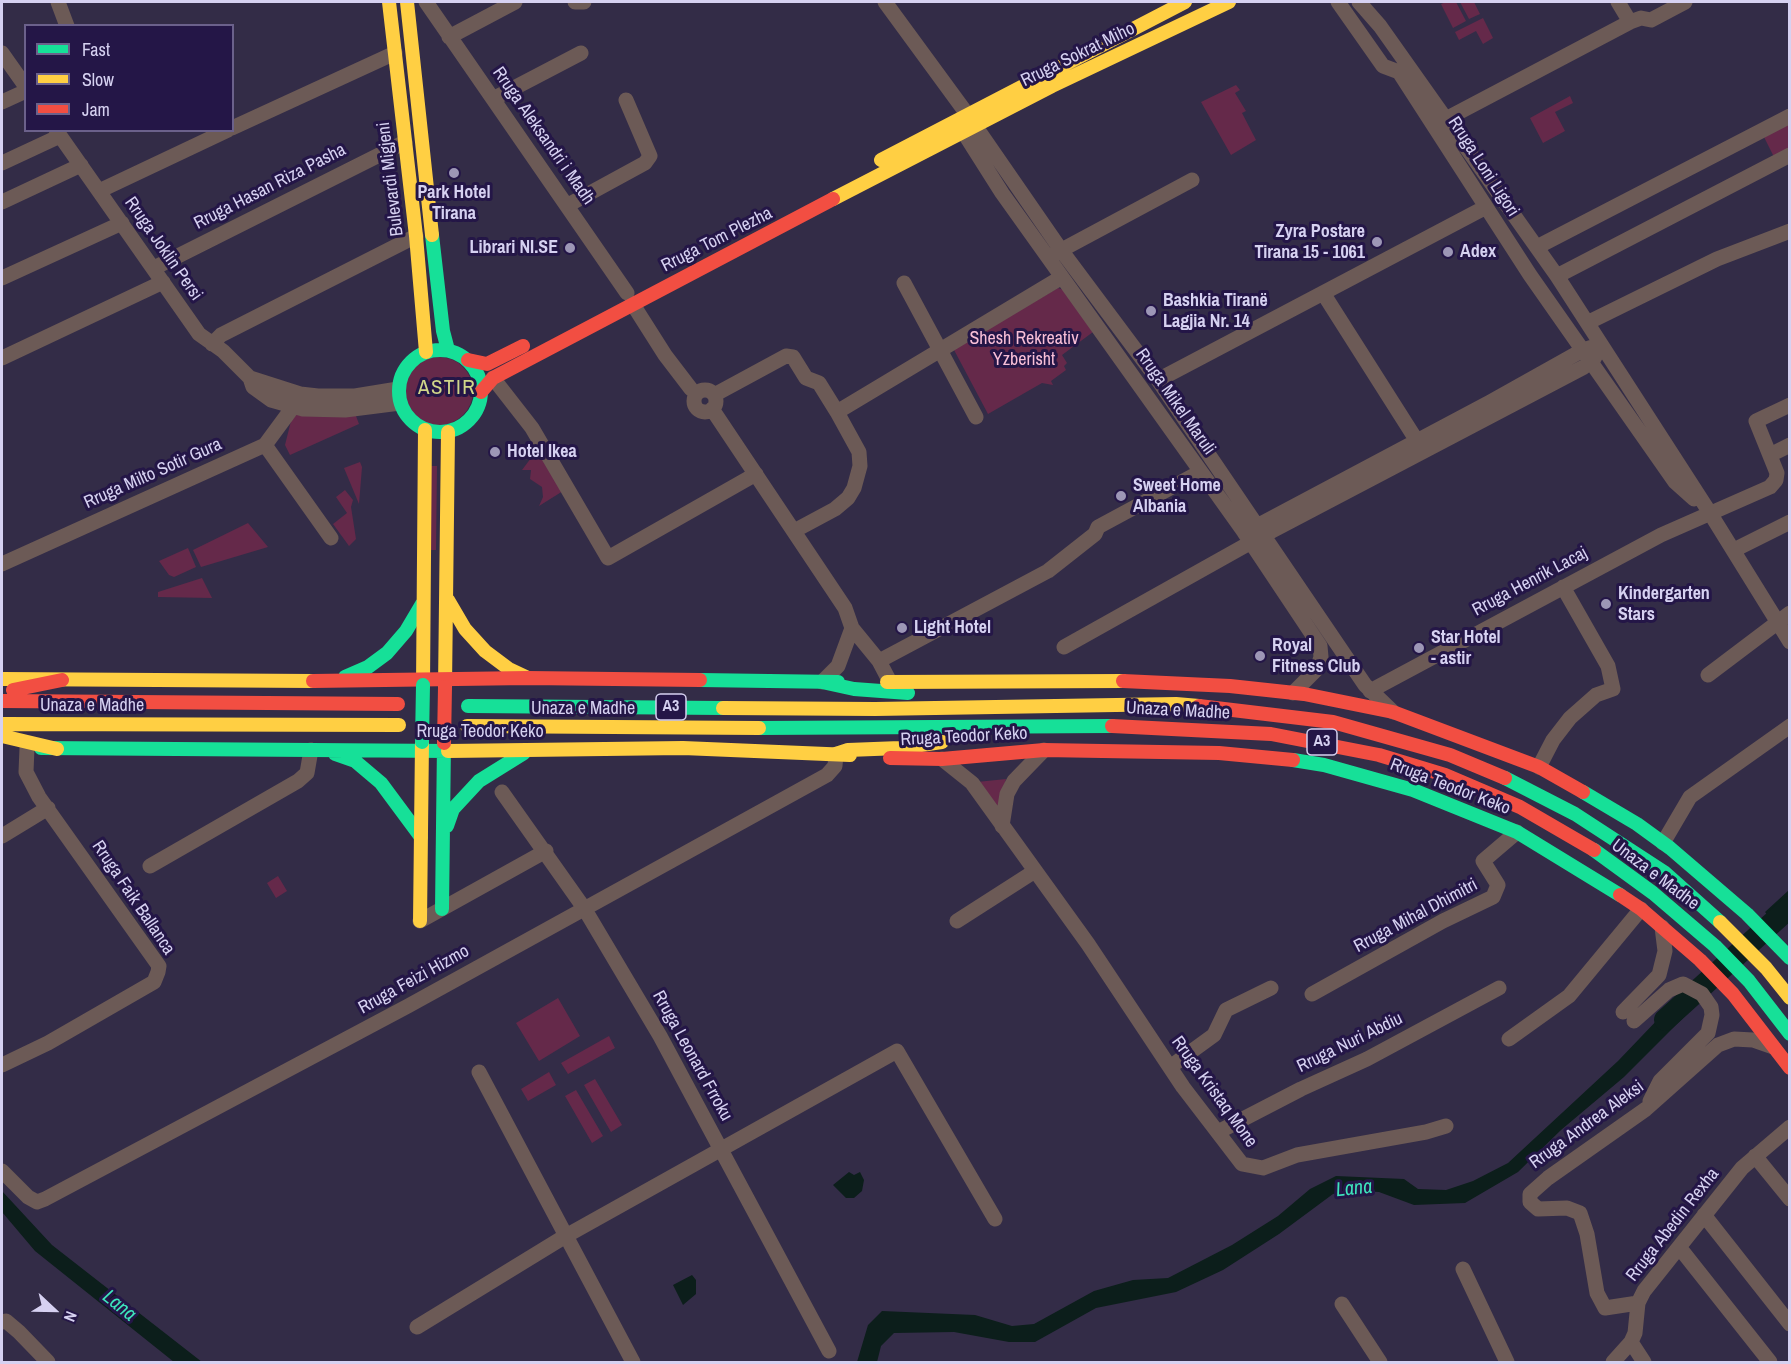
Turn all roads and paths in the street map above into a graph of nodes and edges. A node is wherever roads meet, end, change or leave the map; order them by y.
1 (58, 2) edge
2 (389, 2) edge
3 (407, 2) edge
4 (426, 2) edge
5 (515, 2) edge
6 (575, 2) edge
7 (584, 2) edge
8 (885, 2) edge
9 (1185, 2) edge
10 (1228, 2) edge
11 (1338, 2) edge
12 (1359, 2) edge
13 (1618, 2) edge
14 (1685, 2) edge
15 (1630, 22) junction
16 (66, 24) edge
17 (450, 37) junction
18 (395, 52) junction
19 (2, 53) edge
20 (581, 53) dead end
21 (20, 67) edge
22 (24, 82) edge
23 (24, 90) edge
24 (493, 99) junction
25 (626, 100) dead end
26 (2, 102) edge
27 (1790, 116) edge
28 (1446, 119) junction
29 (965, 124) junction
30 (234, 127) edge
31 (224, 132) edge
32 (58, 133) edge
33 (405, 142) junction
34 (1790, 155) edge
35 (2, 163) edge
36 (81, 165) junction
37 (1192, 180) dead end
38 (99, 191) junction
39 (2, 202) edge
40 (568, 206) junction
41 (1486, 207) junction
42 (122, 223) junction
43 (1790, 231) edge
44 (416, 236) junction
45 (1537, 247) junction
46 (1055, 254) junction
47 (154, 268) junction
48 (1557, 276) junction
49 (1062, 277) junction
50 (2, 278) edge
51 (163, 282) junction
52 (904, 284) dead end
53 (1323, 293) junction
54 (630, 298) junction
55 (1589, 322) junction
56 (212, 344) junction
57 (1601, 345) junction
58 (448, 350) junction
59 (940, 351) junction
60 (426, 352) junction
61 (1587, 356) junction
62 (2, 358) edge
63 (468, 360) junction
64 (493, 378) junction
65 (1158, 380) junction
66 (691, 389) dead end
67 (481, 392) junction
68 (399, 396) junction
69 (294, 400) junction
70 (1790, 405) edge
71 (837, 412) junction
72 (976, 417) dead end
73 (425, 430) junction
74 (448, 432) junction
75 (266, 445) junction
76 (1790, 445) edge
77 (1422, 446) junction
78 (1770, 455) junction
79 (1200, 472) junction
80 (756, 474) junction
81 (1710, 513) junction
82 (1790, 522) edge
83 (794, 531) junction
84 (1254, 533) junction
85 (331, 538) dead end
86 (1734, 550) junction
87 (2, 564) edge
88 (1563, 587) junction
89 (447, 591) junction
90 (424, 600) junction
91 (1784, 617) edge
92 (852, 628) junction
93 (1790, 642) edge
94 (1064, 647) dead end
95 (879, 661) junction
96 (1708, 675) dead end
97 (528, 678) junction
98 (2, 679) edge
99 (62, 680) junction
100 (331, 681) junction
101 (822, 682) junction
102 (890, 682) junction
103 (423, 683) junction
104 (445, 683) junction
105 (2, 691) edge
106 (1370, 691) junction
107 (1293, 693) junction
108 (2, 701) edge
109 (398, 704) dead end
110 (468, 705) dead end
111 (1082, 706) junction
112 (1393, 712) junction
113 (2, 724) edge
114 (399, 725) dead end
115 (1081, 725) junction
116 (467, 726) dead end
117 (1790, 726) edge
118 (2, 736) edge
119 (422, 746) junction
120 (444, 747) junction
121 (2, 748) edge
122 (27, 748) junction
123 (57, 749) junction
124 (318, 750) junction
125 (1044, 750) junction
126 (527, 751) junction
127 (836, 754) junction
128 (942, 759) junction
129 (1539, 767) junction
130 (502, 792) dead end
131 (48, 808) junction
132 (1002, 826) junction
133 (1518, 832) junction
134 (443, 835) junction
135 (2, 837) edge
136 (421, 837) junction
137 (1663, 843) junction
138 (546, 851) junction
139 (150, 866) dead end
140 (1035, 871) junction
141 (584, 908) junction
142 (442, 909) junction
143 (1641, 909) junction
144 (420, 921) joint
145 (957, 921) dead end
146 (1662, 927) junction
147 (1787, 954) edge
148 (1271, 988) dead end
149 (1500, 988) dead end
150 (1312, 994) dead end
151 (1790, 998) edge
152 (1790, 1034) edge
153 (1509, 1040) dead end
154 (1773, 1047) junction
155 (2, 1065) edge
156 (1170, 1067) junction
157 (1790, 1068) edge
158 (479, 1072) dead end
159 (1646, 1109) junction
160 (1446, 1126) dead end
161 (1790, 1127) edge
162 (1218, 1132) junction
163 (721, 1148) junction
164 (1755, 1156) junction
165 (2, 1171) edge
166 (1790, 1199) edge
167 (1704, 1215) junction
168 (995, 1219) dead end
169 (564, 1237) junction
170 (1679, 1246) junction
171 (1463, 1269) dead end
172 (1638, 1303) junction
173 (1342, 1304) dead end
174 (2, 1322) edge
175 (1790, 1324) edge
176 (417, 1328) dead end
177 (1630, 1342) junction
178 (829, 1351) dead end
179 (48, 1362) edge
180 (633, 1362) edge
181 (1380, 1362) edge
182 (1507, 1362) edge
183 (1613, 1362) edge
184 (1644, 1362) edge
185 (1770, 1362) edge

1 - 16 street
2 - 18 main road, Bulevardi Migjeni
3 - 58 main road, Bulevardi Migjeni
4 - 17 street, Rruga Aleksandri i Madh
5 - 17 street
6 - 7 street
8 - 29 street, Rruga Mikel Maruli
9 - 29 main road, Rruga Sokrat Miho
10 - 29 main road, Rruga Sokrat Miho
11 - 41 street, Rruga Loni Ligori
12 - 28 street, Rruga Loni Ligori
13 - 15 street
14 - 15 street
15 - 28 street
17 - 24 street, Rruga Aleksandri i Madh
18 - 30 street
18 - 33 main road, Bulevardi Migjeni
19 - 21 street
20 - 24 street
21 - 22 street
23 - 26 street
24 - 40 street, Rruga Aleksandri i Madh
25 - 40 street
27 - 45 street
28 - 45 street, Rruga Loni Ligori
29 - 46 street, Rruga Mikel Maruli
29 - 54 main road, Rruga Tom Plezha
31 - 38 street
32 - 35 street
32 - 36 street, Rruga Joklin Persi
33 - 44 main road, Bulevardi Migjeni
33 - 47 street, Rruga Hasan Riza Pasha
34 - 48 street
36 - 38 street, Rruga Joklin Persi
36 - 39 street
37 - 46 street
38 - 42 street, Rruga Joklin Persi
40 - 54 street, Rruga Aleksandri i Madh
41 - 53 street, Rruga Mikel Maruli
41 - 61 street, Rruga Loni Ligori
42 - 47 street, Rruga Joklin Persi
42 - 50 street
43 - 55 street
44 - 56 street
44 - 60 main road, Bulevardi Migjeni
45 - 48 street, Rruga Loni Ligori
46 - 49 street, Rruga Mikel Maruli
46 - 65 street, Rruga Mikel Maruli
47 - 51 street, Rruga Joklin Persi
48 - 55 street, Rruga Loni Ligori
49 - 59 street
49 - 79 street, Rruga Mikel Maruli
51 - 56 street, Rruga Joklin Persi
51 - 62 street
52 - 59 street
53 - 65 street, Rruga Mikel Maruli
53 - 77 street
54 - 63 main road, Rruga Tom Plezha
54 - 64 main road, Rruga Tom Plezha
54 - 66 street, Rruga Aleksandri i Madh
55 - 57 street, Rruga Loni Ligori
56 - 69 street, Rruga Joklin Persi
57 - 61 street
57 - 81 street, Rruga Loni Ligori
58 - 60 main road
58 - 63 main road
59 - 71 street
59 - 72 street
60 - 68 main road
61 - 77 street
61 - 81 street, Rruga Loni Ligori
63 - 67 main road
64 - 67 main road, Rruga Tom Plezha
64 - 80 street
65 - 84 street, Rruga Mikel Maruli
67 - 74 main road
68 - 69 street, Rruga Joklin Persi
68 - 73 main road
69 - 75 street
70 - 78 street, Rruga Henrik Lacaj
71 - 80 street
71 - 83 street
73 - 74 main road
73 - 90 main road
74 - 89 main road
75 - 85 street
75 - 87 street, Rruga Milto Sotir Gura
76 - 78 street
77 - 84 street
78 - 81 street, Rruga Henrik Lacaj
79 - 84 street, Rruga Mikel Maruli
79 - 95 street
80 - 83 street
81 - 86 street, Rruga Loni Ligori
81 - 88 street, Rruga Henrik Lacaj
82 - 86 street
83 - 92 street
84 - 94 street
84 - 106 street, Rruga Mikel Maruli
84 - 107 street, Rruga Mikel Maruli
86 - 91 street, Rruga Loni Ligori
88 - 106 street, Rruga Henrik Lacaj
88 - 129 street
89 - 97 main road
89 - 104 main road
90 - 100 main road
90 - 103 main road
91 - 93 street, Rruga Loni Ligori
91 - 96 street
92 - 95 street
92 - 101 street
95 - 102 street
97 - 101 main road
97 - 104 main road
98 - 99 main road
99 - 100 main road
99 - 105 main road
100 - 103 main road
101 - 102 main road
101 - 111 main road
102 - 107 main road
103 - 104 main road
103 - 119 main road, bridge
104 - 120 main road, bridge
106 - 112 street, Rruga Mikel Maruli
107 - 112 main road
108 - 109 main road, Unaza e Madhe
110 - 111 main road, Unaza e Madhe / A3
111 - 151 main road, Unaza e Madhe / A3
112 - 129 main road
113 - 114 main road, Unaza e Madhe
115 - 116 main road, Unaza e Madhe / A3
115 - 127 main road
115 - 152 main road, Unaza e Madhe / A3
117 - 137 street
118 - 123 main road
119 - 120 main road, Rruga Teodor Keko
119 - 124 main road, Rruga Teodor Keko
119 - 136 main road
120 - 126 main road, Rruga Teodor Keko
120 - 134 main road
121 - 122 main road, Rruga Teodor Keko
122 - 123 main road, Rruga Teodor Keko
122 - 131 street, Rruga Faik Ballanca
123 - 124 main road, Rruga Teodor Keko
124 - 136 main road
124 - 139 street
125 - 128 main road, Rruga Teodor Keko
125 - 132 street
125 - 133 main road, Rruga Teodor Keko
126 - 127 main road, Rruga Teodor Keko
126 - 134 main road
127 - 128 main road, Rruga Teodor Keko
127 - 141 street, Rruga Feizi Hizmo
128 - 132 street, Rruga Kristaq Mone
129 - 137 main road
130 - 138 street, Rruga Leonard Frroku
131 - 135 street
131 - 155 street, Rruga Faik Ballanca
132 - 140 street, Rruga Kristaq Mone
133 - 143 main road, Rruga Teodor Keko
133 - 150 street, Rruga Mihal Dhimitri
134 - 142 main road
136 - 144 main road
137 - 147 main road
138 - 141 street, Rruga Leonard Frroku
138 - 142 street
140 - 145 street
140 - 156 street, Rruga Kristaq Mone
141 - 163 street, Rruga Leonard Frroku
141 - 165 street, Rruga Feizi Hizmo
142 - 144 street
143 - 146 main road, Rruga Teodor Keko
143 - 153 street
146 - 154 main road, Rruga Teodor Keko
146 - 159 street
148 - 156 street
149 - 162 street, Rruga Nuri Abdiu
154 - 157 main road, Rruga Teodor Keko
154 - 159 street, Rruga Andrea Aleksi
156 - 162 street, Rruga Kristaq Mone
158 - 169 street
159 - 172 street, Rruga Andrea Aleksi
160 - 162 street, Rruga Kristaq Mone
161 - 164 street, Rruga Abedin Rexha
163 - 168 street
163 - 169 street
163 - 178 street, Rruga Leonard Frroku
164 - 166 street
164 - 167 street, Rruga Abedin Rexha
167 - 170 street, Rruga Abedin Rexha
167 - 175 street
169 - 176 street
169 - 180 street
170 - 172 street, Rruga Abedin Rexha
170 - 185 street
171 - 182 street
172 - 177 street, Rruga Abedin Rexha
173 - 181 street
174 - 179 street
177 - 183 street, Rruga Abedin Rexha
177 - 184 street

